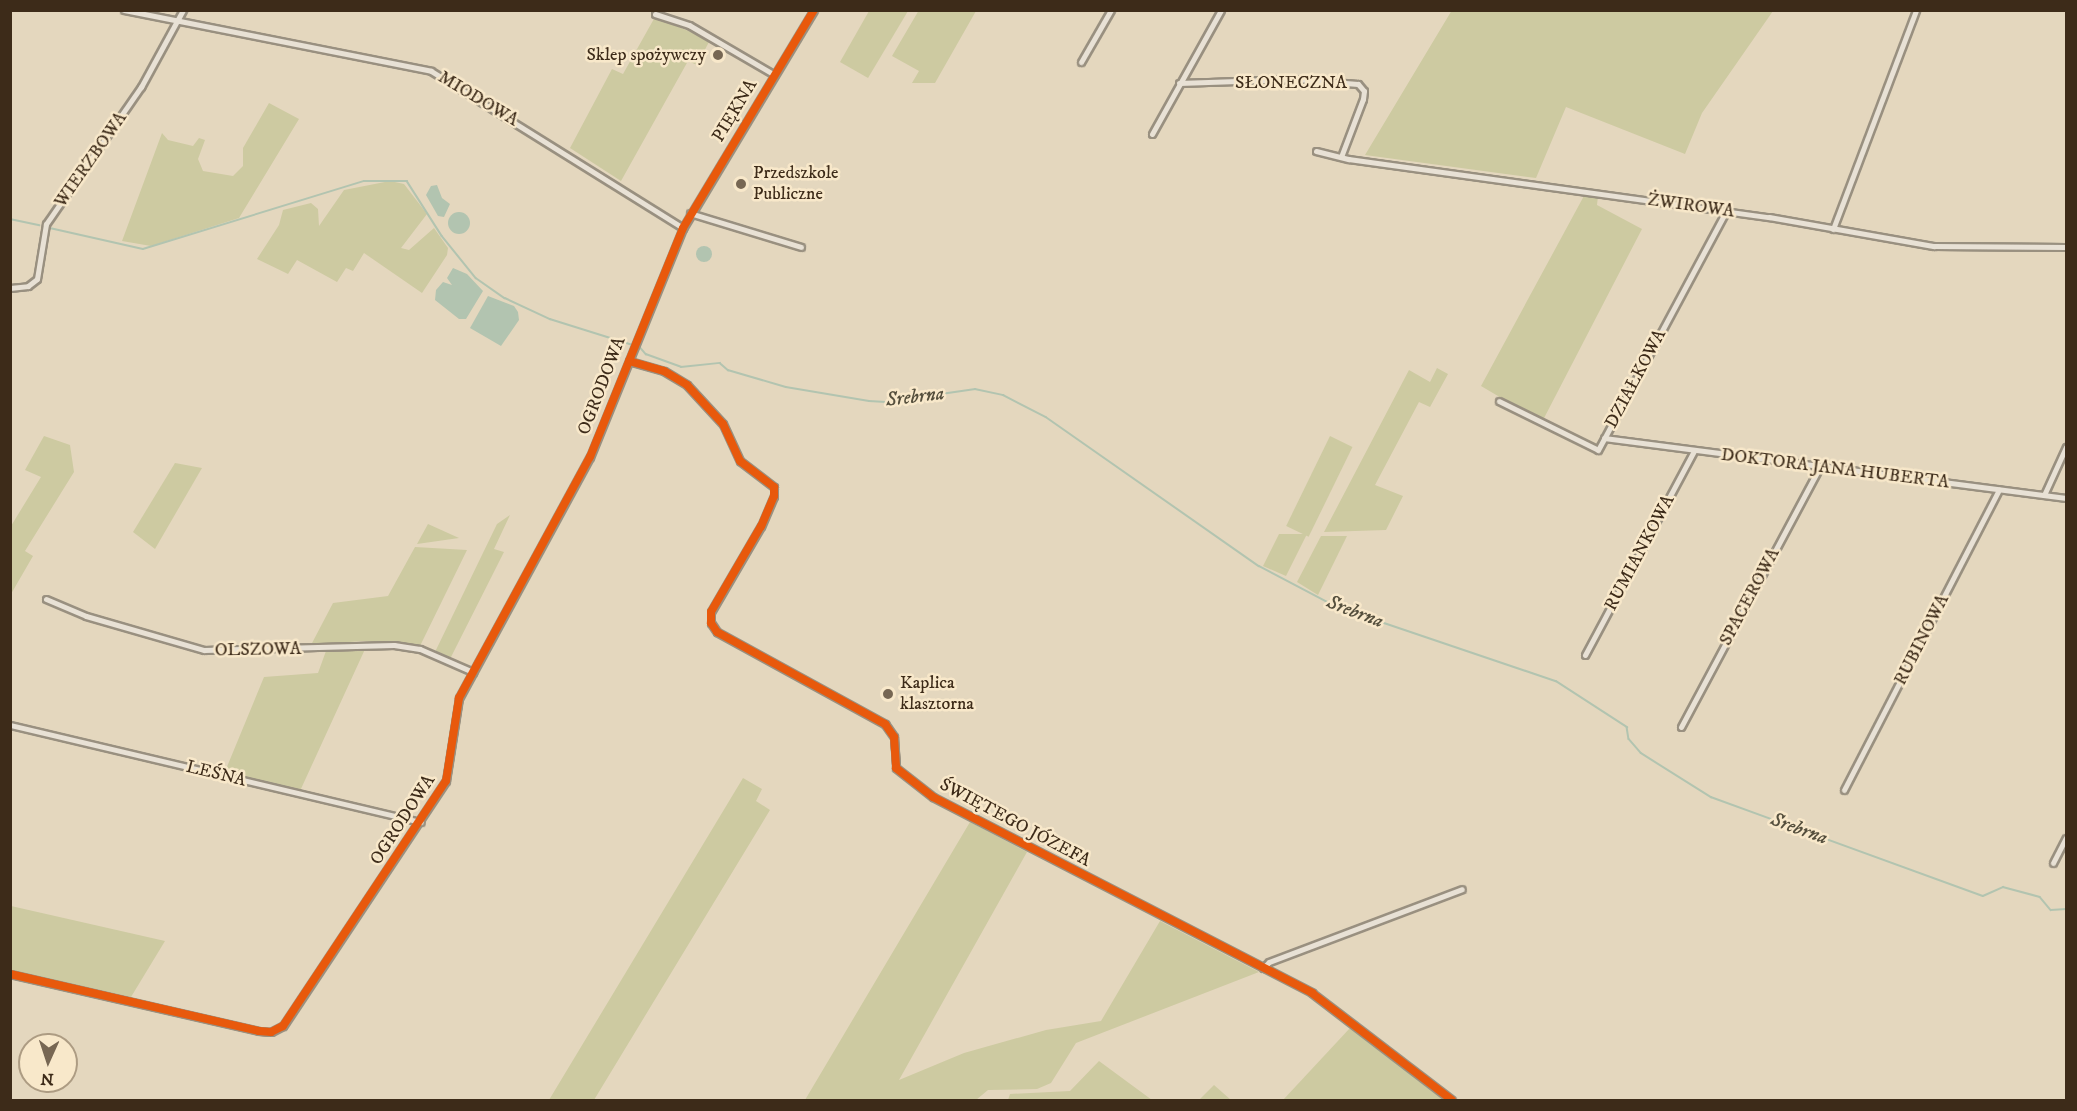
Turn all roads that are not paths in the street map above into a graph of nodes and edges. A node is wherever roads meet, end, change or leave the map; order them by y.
1 (124, 10) edge
2 (183, 10) edge
3 (814, 10) edge
4 (1111, 10) edge
5 (1221, 10) edge
6 (1916, 10) edge
7 (655, 14) dead end
8 (177, 21) junction
9 (1081, 62) dead end
10 (775, 75) junction
11 (1179, 83) junction
12 (1152, 134) dead end
13 (1316, 151) dead end
14 (1341, 157) junction
15 (1726, 211) junction
16 (690, 213) junction
17 (683, 228) junction
18 (1833, 229) junction
19 (801, 247) dead end
20 (2067, 247) edge
21 (10, 288) edge
22 (629, 362) junction
23 (1498, 400) dead end
24 (1604, 438) junction
25 (2067, 447) edge
26 (1694, 451) junction
27 (1820, 467) junction
28 (1999, 490) junction
29 (2044, 495) junction
30 (2067, 498) edge
31 (46, 599) dead end
32 (1585, 655) dead end
33 (473, 672) junction
34 (10, 725) edge
35 (1681, 727) dead end
36 (1844, 790) dead end
37 (421, 822) junction
38 (2067, 838) edge
39 (2054, 863) dead end
40 (1462, 889) dead end
41 (1263, 968) junction
42 (10, 974) edge
43 (1452, 1101) edge

1 - 8 street, MIODOWA
2 - 8 street
3 - 10 street, PIĘKNA
4 - 9 street
5 - 11 street
6 - 18 street
7 - 10 street
8 - 17 street, MIODOWA
8 - 21 street, WIERZBOWA
10 - 16 street, PIĘKNA
11 - 12 street
11 - 14 street, SŁONECZNA
13 - 14 street, ŻWIROWA
14 - 15 street, ŻWIROWA
15 - 18 street, ŻWIROWA
15 - 24 street, DZIAŁKOWA
16 - 17 street, PIĘKNA
16 - 19 street
17 - 22 street, OGRODOWA
18 - 20 street, ŻWIROWA
22 - 33 street, OGRODOWA
22 - 41 street, ŚWIĘTEGO JÓZEFA
23 - 24 street, DZIAŁKOWA
24 - 26 street, DOKTORA JANA HUBERTA
25 - 29 street
26 - 27 street, DOKTORA JANA HUBERTA
26 - 32 street, RUMIANKOWA
27 - 28 street, DOKTORA JANA HUBERTA
27 - 35 street, SPACEROWA
28 - 29 street, DOKTORA JANA HUBERTA
28 - 36 street, RUBINOWA
29 - 30 street, DOKTORA JANA HUBERTA
31 - 33 street, OLSZOWA
33 - 37 street, OGRODOWA
34 - 37 street, LEŚNA
37 - 42 street, OGRODOWA
38 - 39 street
40 - 41 street
41 - 43 street, ŚWIĘTEGO JÓZEFA

